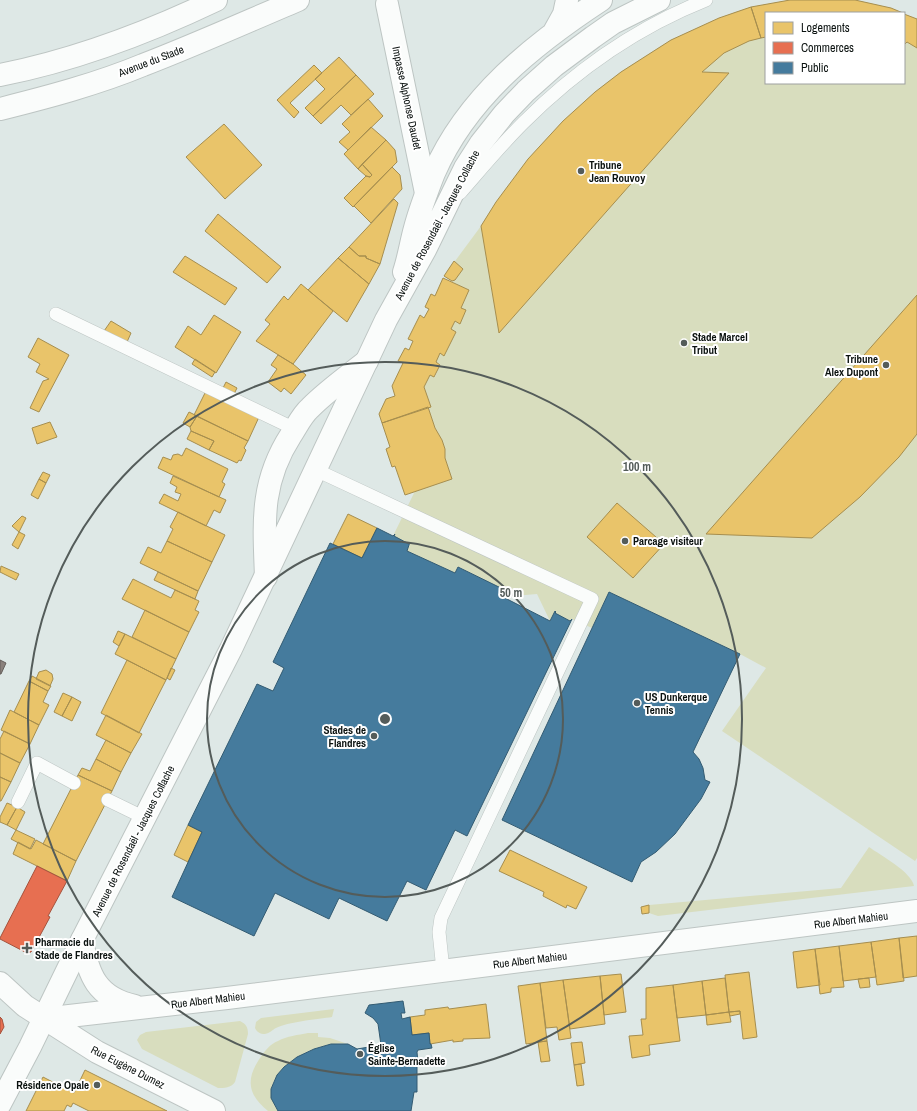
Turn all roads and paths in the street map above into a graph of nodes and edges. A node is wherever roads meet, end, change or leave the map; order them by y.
1 (216, 0) edge
2 (298, 0) edge
3 (567, 0) edge
4 (601, 0) edge
5 (608, 0) edge
6 (659, 0) edge
7 (706, 0) edge
8 (387, 4) dead end
9 (553, 32) junction
10 (580, 46) junction
11 (0, 76) edge
12 (0, 109) edge
13 (426, 193) junction
14 (443, 212) junction
15 (56, 314) dead end
16 (386, 320) junction
17 (367, 361) junction
18 (295, 428) junction
19 (316, 470) junction
20 (266, 577) junction
21 (74, 783) dead end
22 (108, 800) dead end
23 (18, 802) dead end
24 (145, 818) junction
25 (917, 911) edge
26 (82, 940) junction
27 (443, 970) junction
28 (0, 983) edge
29 (142, 1008) junction
30 (44, 1019) junction
31 (0, 1104) edge
32 (214, 1111) edge

1 - 11 street
2 - 12 street, Avenue du Stade
3 - 9 street
4 - 9 street, Avenue de Rosendaël - Jacques Collache
5 - 10 street
6 - 10 street, Avenue de Rosendaël - Jacques Collache
7 - 14 lane
8 - 13 street, Impasse Alphonse Daudet
9 - 13 street, Avenue de Rosendaël - Jacques Collache
10 - 14 street, Avenue de Rosendaël - Jacques Collache
13 - 16 street, Avenue de Rosendaël - Jacques Collache
14 - 16 street, Avenue de Rosendaël - Jacques Collache
15 - 18 lane
16 - 17 street, Avenue de Rosendaël - Jacques Collache
17 - 18 street, Avenue de Rosendaël - Jacques Collache
17 - 19 street, Avenue de Rosendaël - Jacques Collache
18 - 20 street, Avenue de Rosendaël - Jacques Collache
19 - 20 street, Avenue de Rosendaël - Jacques Collache
19 - 27 lane
20 - 24 street, Avenue de Rosendaël - Jacques Collache
21 - 23 lane
22 - 24 lane
24 - 26 street, Avenue de Rosendaël - Jacques Collache
25 - 27 street, Rue Albert Mahieu
26 - 29 street, Rue Albert Mahieu
26 - 30 street, Avenue de Rosendaël - Jacques Collache
27 - 29 street, Rue Albert Mahieu
28 - 30 street, Rue Eugène Dumez
29 - 30 street, Rue Albert Mahieu
30 - 31 street, Avenue de Rosendaël - Jacques Collache
30 - 32 street, Rue Eugène Dumez

